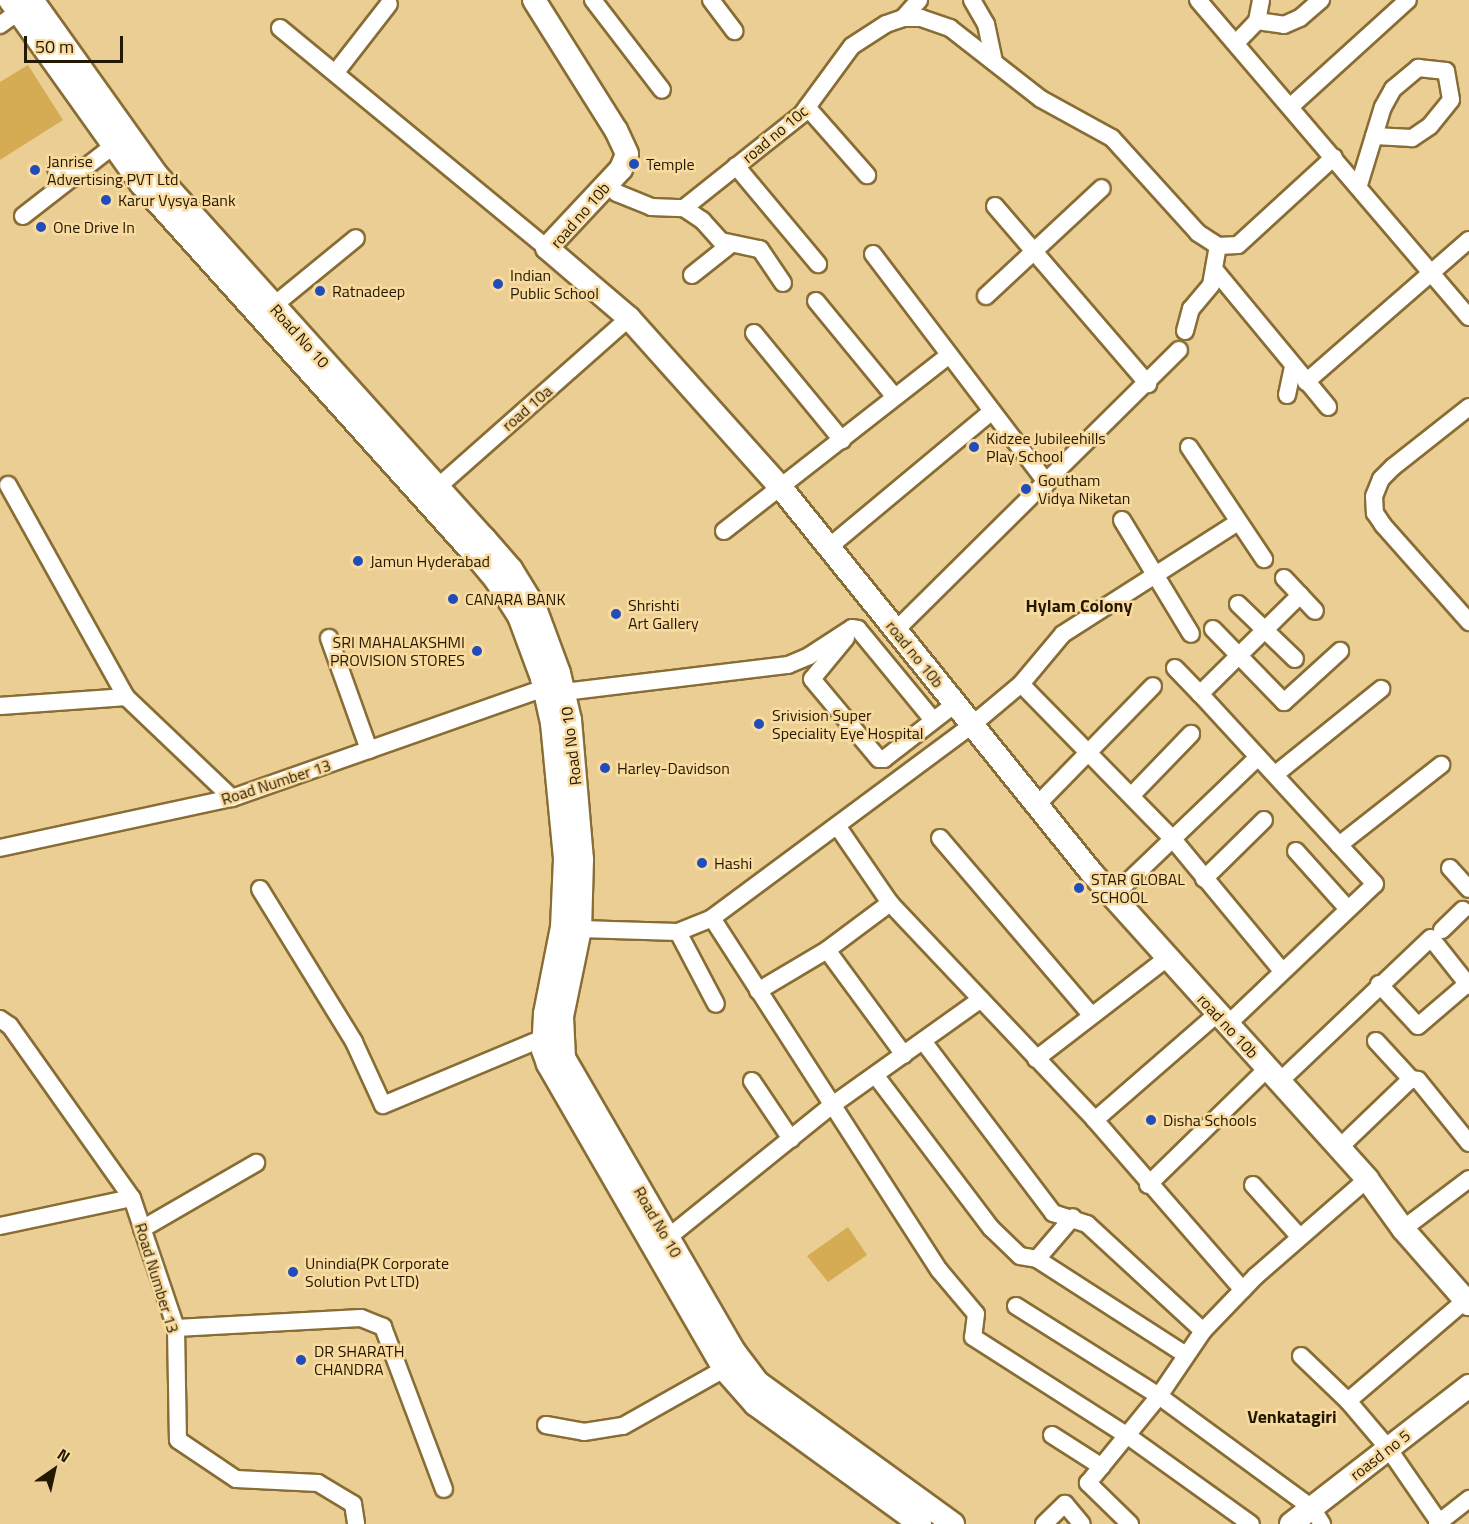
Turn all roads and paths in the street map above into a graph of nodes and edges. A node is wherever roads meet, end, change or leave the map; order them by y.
1 (534, 0) edge
2 (593, 0) edge
3 (711, 0) edge
4 (919, 0) edge
5 (972, 0) edge
6 (1260, 0) edge
7 (1322, 0) edge
8 (1408, 0) edge
9 (1202, 2) edge
10 (389, 4) dead end
11 (15, 9) edge
12 (903, 18) junction
13 (1257, 21) junction
14 (280, 28) dead end
15 (734, 31) dead end
16 (1236, 43) junction
17 (994, 62) junction
18 (336, 72) junction
19 (662, 90) dead end
20 (807, 107) junction
21 (1290, 107) junction
22 (1374, 136) junction
23 (113, 146) junction
24 (1334, 157) junction
25 (736, 166) junction
26 (56, 168) dead end
27 (867, 175) dead end
28 (74, 178) junction
29 (607, 184) junction
30 (1359, 185) junction
31 (1102, 188) dead end
32 (995, 206) dead end
33 (684, 208) junction
34 (23, 216) dead end
35 (356, 238) dead end
36 (1469, 240) edge
37 (732, 244) junction
38 (1218, 246) junction
39 (547, 248) junction
40 (1034, 251) junction
41 (873, 254) dead end
42 (818, 264) dead end
43 (1215, 269) junction
44 (1432, 273) junction
45 (693, 275) dead end
46 (783, 282) dead end
47 (986, 296) dead end
48 (816, 301) dead end
49 (273, 306) junction
50 (1469, 317) edge
51 (629, 318) junction
52 (1185, 331) dead end
53 (754, 333) dead end
54 (1179, 350) dead end
55 (949, 355) junction
56 (1293, 366) junction
57 (1306, 382) junction
58 (1148, 384) junction
59 (1287, 395) dead end
60 (894, 396) junction
61 (1328, 407) dead end
62 (1469, 407) edge
63 (991, 411) junction
64 (842, 440) junction
65 (1189, 447) dead end
66 (1047, 483) junction
67 (8, 485) dead end
68 (782, 489) junction
69 (431, 493) junction
70 (1122, 520) dead end
71 (1238, 522) junction
72 (724, 531) dead end
73 (829, 547) junction
74 (1264, 559) dead end
75 (1154, 575) junction
76 (1284, 578) dead end
77 (1300, 595) junction
78 (1238, 604) dead end
79 (1315, 611) dead end
80 (1469, 622) edge
81 (849, 629) junction
82 (1214, 629) dead end
83 (896, 630) junction
84 (1265, 630) junction
85 (1191, 634) dead end
86 (328, 638) dead end
87 (1340, 651) dead end
88 (1239, 657) junction
89 (1295, 659) dead end
90 (1175, 668) dead end
91 (1021, 684) junction
92 (1153, 686) dead end
93 (1381, 689) dead end
94 (554, 690) junction
95 (1200, 694) junction
96 (126, 697) junction
97 (955, 704) junction
98 (0, 706) edge
99 (933, 720) junction
100 (972, 725) junction
101 (1191, 734) dead end
102 (369, 750) junction
103 (1088, 753) junction
104 (1258, 757) junction
105 (1441, 765) dead end
106 (1277, 773) junction
107 (1132, 795) junction
108 (232, 798) junction
109 (1037, 805) junction
110 (1264, 820) dead end
111 (838, 827) junction
112 (940, 838) dead end
113 (1172, 838) junction
114 (1339, 845) junction
115 (0, 848) edge
116 (1296, 851) dead end
117 (1449, 868) dead end
118 (1204, 879) junction
119 (260, 889) dead end
120 (1469, 889) edge
121 (1112, 897) junction
122 (891, 903) junction
123 (1347, 908) junction
124 (1467, 910) edge
125 (712, 918) junction
126 (580, 930) junction
127 (1442, 930) dead end
128 (678, 932) junction
129 (827, 950) junction
130 (1166, 959) junction
131 (1282, 970) junction
132 (1379, 984) junction
133 (1468, 985) edge
134 (758, 991) junction
135 (981, 999) junction
136 (716, 1004) dead end
137 (1091, 1015) junction
138 (0, 1019) edge
139 (1222, 1019) junction
140 (543, 1038) junction
141 (922, 1041) junction
142 (1376, 1041) dead end
143 (904, 1055) junction
144 (1036, 1059) junction
145 (876, 1076) junction
146 (1273, 1076) junction
147 (1411, 1079) junction
148 (752, 1081) dead end
149 (831, 1106) junction
150 (1095, 1120) junction
151 (791, 1139) junction
152 (1469, 1143) edge
153 (1339, 1148) junction
154 (256, 1163) dead end
155 (1367, 1179) junction
156 (1469, 1179) edge
157 (1148, 1185) junction
158 (1253, 1185) dead end
159 (132, 1198) junction
160 (1073, 1217) junction
161 (0, 1226) edge
162 (142, 1229) junction
163 (1403, 1229) junction
164 (1299, 1236) junction
165 (660, 1243) junction
166 (1037, 1259) junction
167 (1243, 1290) junction
168 (1467, 1302) edge
169 (1016, 1306) dead end
170 (176, 1328) junction
171 (1203, 1331) junction
172 (1186, 1355) junction
173 (1301, 1356) dead end
174 (724, 1369) junction
175 (1469, 1386) edge
176 (1159, 1396) junction
177 (1348, 1401) junction
178 (546, 1425) dead end
179 (1052, 1435) dead end
180 (1128, 1436) junction
181 (1388, 1448) junction
182 (1102, 1467) junction
183 (444, 1489) dead end
184 (1469, 1499) edge
185 (1317, 1516) edge
186 (1438, 1523) edge
187 (356, 1524) edge
188 (920, 1524) edge
189 (953, 1524) edge
190 (1044, 1524) edge
191 (1082, 1524) edge
192 (1130, 1524) edge
193 (1251, 1524) edge
194 (1291, 1524) edge

1 - 29 main road, road no 10b
2 - 19 street
3 - 15 street
4 - 12 street, road no 10c
5 - 17 street
6 - 13 street
7 - 13 street
8 - 21 street
9 - 16 street
10 - 18 street
11 - 23 main road, Road No 10
11 - 49 main road, Road No 10
12 - 17 street
12 - 20 street, road no 10c
13 - 16 street
14 - 18 street
16 - 21 street
17 - 38 street
18 - 39 street
20 - 25 street, road no 10c
20 - 27 street
21 - 24 street
22 - 22 street
22 - 30 street
23 - 28 street
23 - 69 main road, Road No 10
24 - 30 street
24 - 38 street
25 - 33 street, road no 10c
25 - 42 street
26 - 28 street
28 - 34 street
29 - 33 street
29 - 39 main road, road no 10b
30 - 44 street
31 - 40 street
32 - 40 street
33 - 37 street
35 - 49 street
36 - 44 street
37 - 45 street
37 - 46 street
38 - 43 street
39 - 51 main road, road no 10b
40 - 47 street
40 - 58 street
41 - 55 street
43 - 52 street
43 - 56 street
44 - 50 street
44 - 57 street
48 - 60 street
49 - 69 main road, Road No 10
51 - 68 main road, road no 10b
51 - 69 street, road 10a
53 - 64 street
54 - 58 street
55 - 60 street
55 - 63 street
56 - 57 street
56 - 59 street
57 - 61 street
58 - 66 street
60 - 64 street
62 - 80 street
63 - 66 street
63 - 73 street
64 - 68 street
65 - 71 street
66 - 83 street
67 - 96 street
68 - 72 street
68 - 73 main road, road no 10b
69 - 94 main road, Road No 10
70 - 75 street
71 - 74 street
71 - 75 street
73 - 83 main road, road no 10b
75 - 85 street
75 - 91 street
76 - 77 street
77 - 79 street
77 - 84 street
78 - 84 street
81 - 94 street, Road Number 13
81 - 99 street
81 - 99 street
82 - 88 street
83 - 97 main road, road no 10b
84 - 88 street
84 - 89 street
86 - 102 street
87 - 88 street
88 - 95 street
90 - 95 street
91 - 100 street
91 - 103 street
92 - 103 street
93 - 106 street
94 - 102 street, Road Number 13
94 - 126 main road, Road No 10
94 - 140 main road, Road No 10
95 - 104 street
96 - 98 street
96 - 108 street
97 - 99 street
97 - 100 main road, road no 10b
100 - 109 main road, road no 10b
100 - 111 street
101 - 107 street
102 - 108 street, Road Number 13
103 - 107 street
103 - 109 street
104 - 106 street
104 - 113 street
105 - 114 street
106 - 114 street
107 - 113 street
108 - 115 street, Road Number 13
109 - 121 main road, road no 10b
110 - 118 street
111 - 122 street
111 - 125 street
112 - 137 street
113 - 118 street
113 - 121 street
114 - 123 street
116 - 123 street
117 - 120 street
118 - 131 street
119 - 140 street
121 - 130 main road, road no 10b
122 - 129 street
122 - 135 street
123 - 131 street
124 - 127 street
125 - 128 street
125 - 134 street
126 - 128 street
126 - 165 main road, Road No 10
128 - 136 street
129 - 134 street
129 - 143 street
130 - 137 street
130 - 139 main road, road no 10b
131 - 139 street
132 - 133 street
132 - 133 street
132 - 146 street
134 - 149 street
135 - 141 street
135 - 144 street
137 - 144 street
138 - 159 street, Road Number 13
139 - 146 main road, road no 10b
139 - 150 street
140 - 165 main road, Road No 10
141 - 143 street
141 - 160 street
142 - 147 street
143 - 145 street
144 - 150 street
145 - 149 street
145 - 166 street
146 - 153 main road, road no 10b
146 - 157 street
147 - 152 street
147 - 153 street
148 - 151 street
149 - 151 street
149 - 180 street
150 - 157 street
151 - 165 street
153 - 155 main road, road no 10b
154 - 162 street
155 - 163 main road, road no 10b
155 - 164 street
156 - 163 street
157 - 167 street
158 - 164 street
159 - 161 street
159 - 162 street, Road Number 13
160 - 166 street
160 - 171 street
162 - 170 street, Road Number 13
163 - 168 main road, road no 10b
164 - 167 street
165 - 174 main road, Road No 10
165 - 189 main road, Road No 10
166 - 172 street
167 - 171 street
168 - 177 street
169 - 176 street
170 - 183 street
170 - 187 street, Road Number 13
171 - 172 street
172 - 176 street
173 - 177 street
174 - 178 street
174 - 188 main road, Road No 10
175 - 181 main road, roasd no 5
176 - 180 street
176 - 185 street
177 - 181 street
179 - 182 street
180 - 182 street
180 - 193 street
181 - 185 main road, roasd no 5
181 - 186 street
182 - 192 street
184 - 186 street
185 - 194 main road, roasd no 5
190 - 191 street

